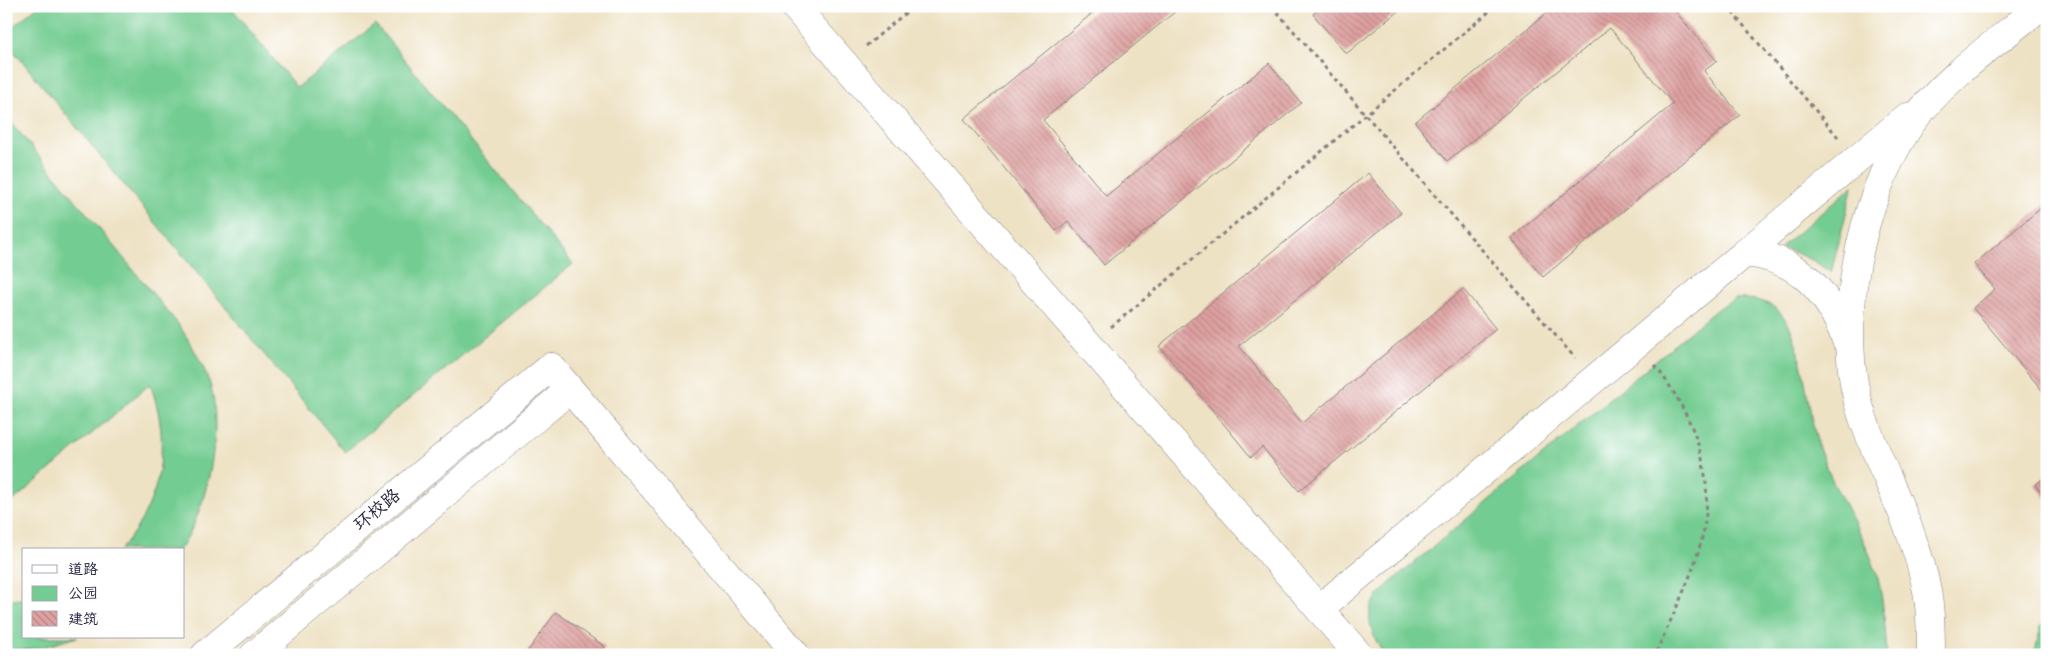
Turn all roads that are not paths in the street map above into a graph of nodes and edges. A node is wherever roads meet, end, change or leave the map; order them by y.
1 (794, 6) edge
2 (2041, 6) edge
3 (1958, 74) junction
4 (1745, 253) junction
5 (1852, 356) junction
6 (569, 390) junction
7 (1319, 609) junction
8 (205, 655) edge
9 (254, 655) edge
10 (796, 655) edge
11 (1359, 655) edge
12 (1931, 655) edge

1 - 7 street
2 - 3 street
3 - 4 street
3 - 5 street
4 - 5 street
4 - 7 street
5 - 12 street
6 - 8 street, 环校路
6 - 9 street, 环校路
6 - 10 street
7 - 11 street

